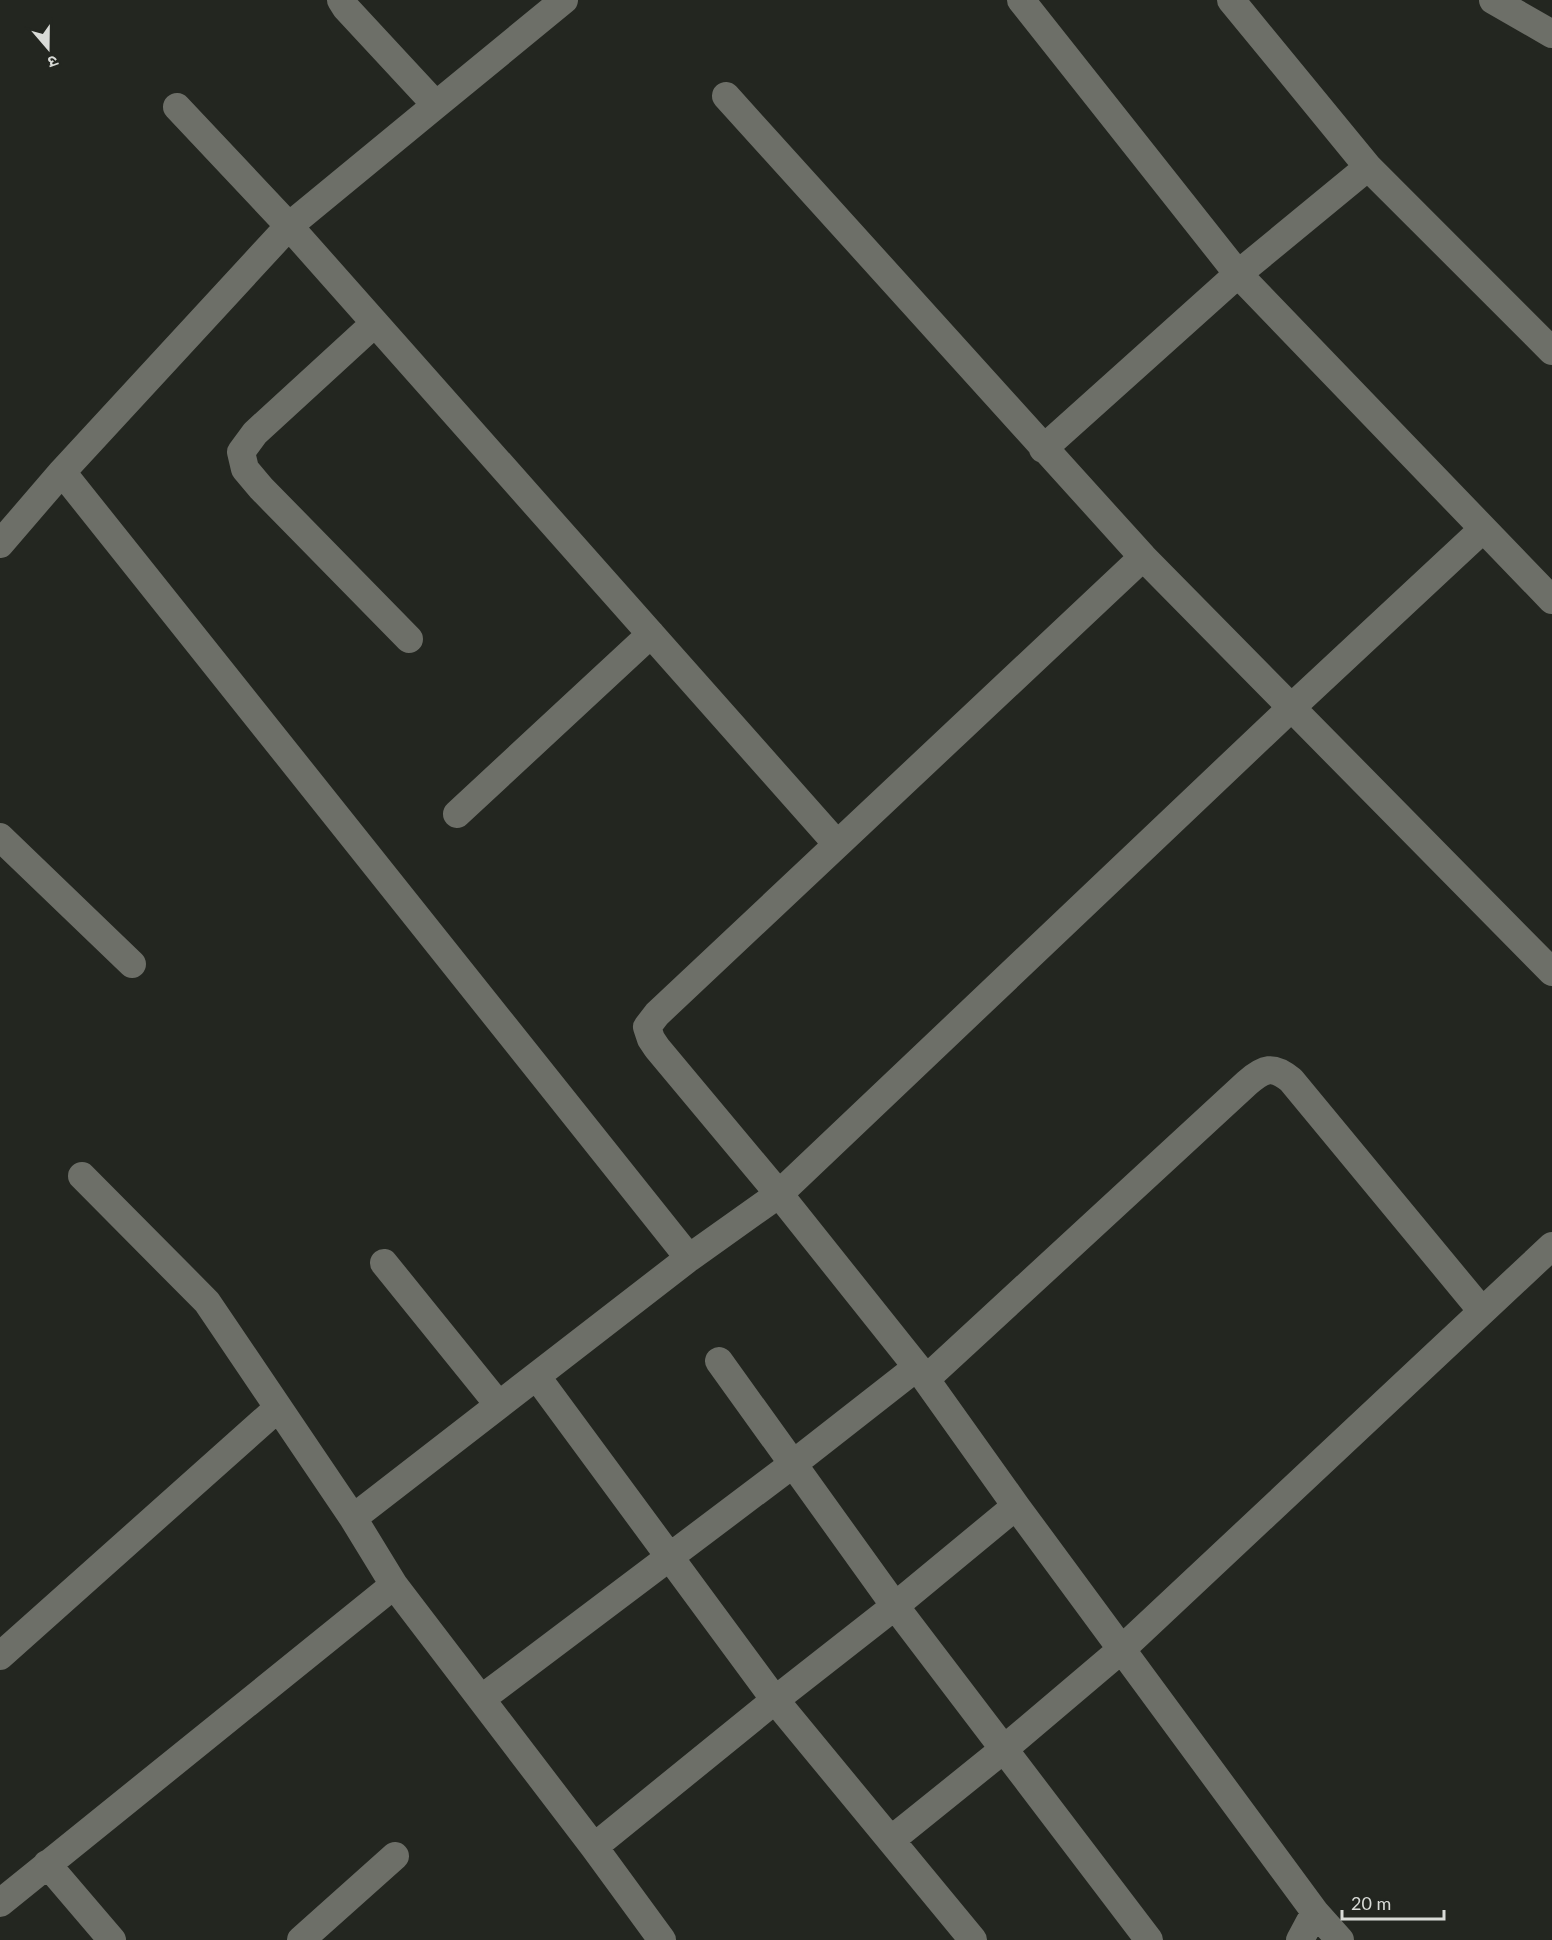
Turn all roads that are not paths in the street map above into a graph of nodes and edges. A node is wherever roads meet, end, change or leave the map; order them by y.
1 (341, 0) edge
2 (564, 0) edge
3 (1231, 0) edge
4 (1493, 0) edge
5 (1025, 1) edge
6 (1552, 34) edge
7 (726, 96) dead end
8 (436, 105) junction
9 (177, 106) dead end
10 (1368, 167) junction
11 (289, 226) junction
12 (1238, 274) junction
13 (375, 323) junction
14 (1552, 351) edge
15 (1043, 448) junction
16 (62, 472) junction
17 (1483, 529) junction
18 (0, 544) edge
19 (1143, 557) junction
20 (1552, 600) edge
21 (651, 634) junction
22 (409, 639) dead end
23 (1292, 707) junction
24 (458, 814) dead end
25 (0, 837) edge
26 (837, 844) junction
27 (132, 964) dead end
28 (1552, 972) edge
29 (82, 1176) dead end
30 (779, 1194) junction
31 (1552, 1246) edge
32 (689, 1258) junction
33 (384, 1263) dead end
34 (1482, 1311) junction
35 (720, 1361) dead end
36 (921, 1373) junction
37 (537, 1377) junction
38 (498, 1404) junction
39 (278, 1408) junction
40 (793, 1464) junction
41 (1016, 1506) junction
42 (352, 1518) junction
43 (670, 1557) junction
44 (394, 1585) junction
45 (895, 1606) junction
46 (1122, 1649) junction
47 (0, 1656) edge
48 (481, 1699) junction
49 (775, 1700) junction
50 (1004, 1749) junction
51 (891, 1840) junction
52 (594, 1847) junction
53 (395, 1856) dead end
54 (47, 1864) junction
55 (0, 1903) edge
56 (1315, 1912) junction
57 (112, 1940) edge
58 (301, 1940) edge
59 (662, 1940) edge
60 (973, 1940) edge
61 (1149, 1940) edge
62 (1300, 1940) edge
63 (1340, 1940) edge

1 - 8 street
2 - 8 street
3 - 10 street
4 - 6 street
5 - 12 street
7 - 15 street
8 - 11 street
9 - 11 street
10 - 12 street
10 - 14 street
11 - 13 street
11 - 16 street
12 - 15 street
12 - 17 street
13 - 21 street
13 - 22 street
15 - 19 street
16 - 18 street
16 - 32 street
17 - 20 street
17 - 23 street
19 - 23 street
19 - 26 street
21 - 24 street
21 - 26 street
23 - 28 street
23 - 30 street
25 - 27 street
26 - 30 street
29 - 39 street
30 - 32 street
30 - 36 street
31 - 34 street
32 - 37 street
33 - 38 street
34 - 36 street
34 - 46 street
35 - 40 street
36 - 40 street
36 - 41 street
37 - 38 street
37 - 43 street
38 - 42 street
39 - 42 street
39 - 47 street
40 - 43 street
40 - 45 street
41 - 45 street
41 - 46 street
42 - 44 street
43 - 48 street
43 - 49 street
44 - 48 street
44 - 54 street
45 - 49 street
45 - 50 street
46 - 50 street
46 - 56 street
48 - 52 street
49 - 51 street
49 - 52 street
50 - 51 street
50 - 61 street
51 - 60 street
52 - 59 street
53 - 58 street
54 - 55 street
54 - 57 street
56 - 62 street
56 - 63 street

